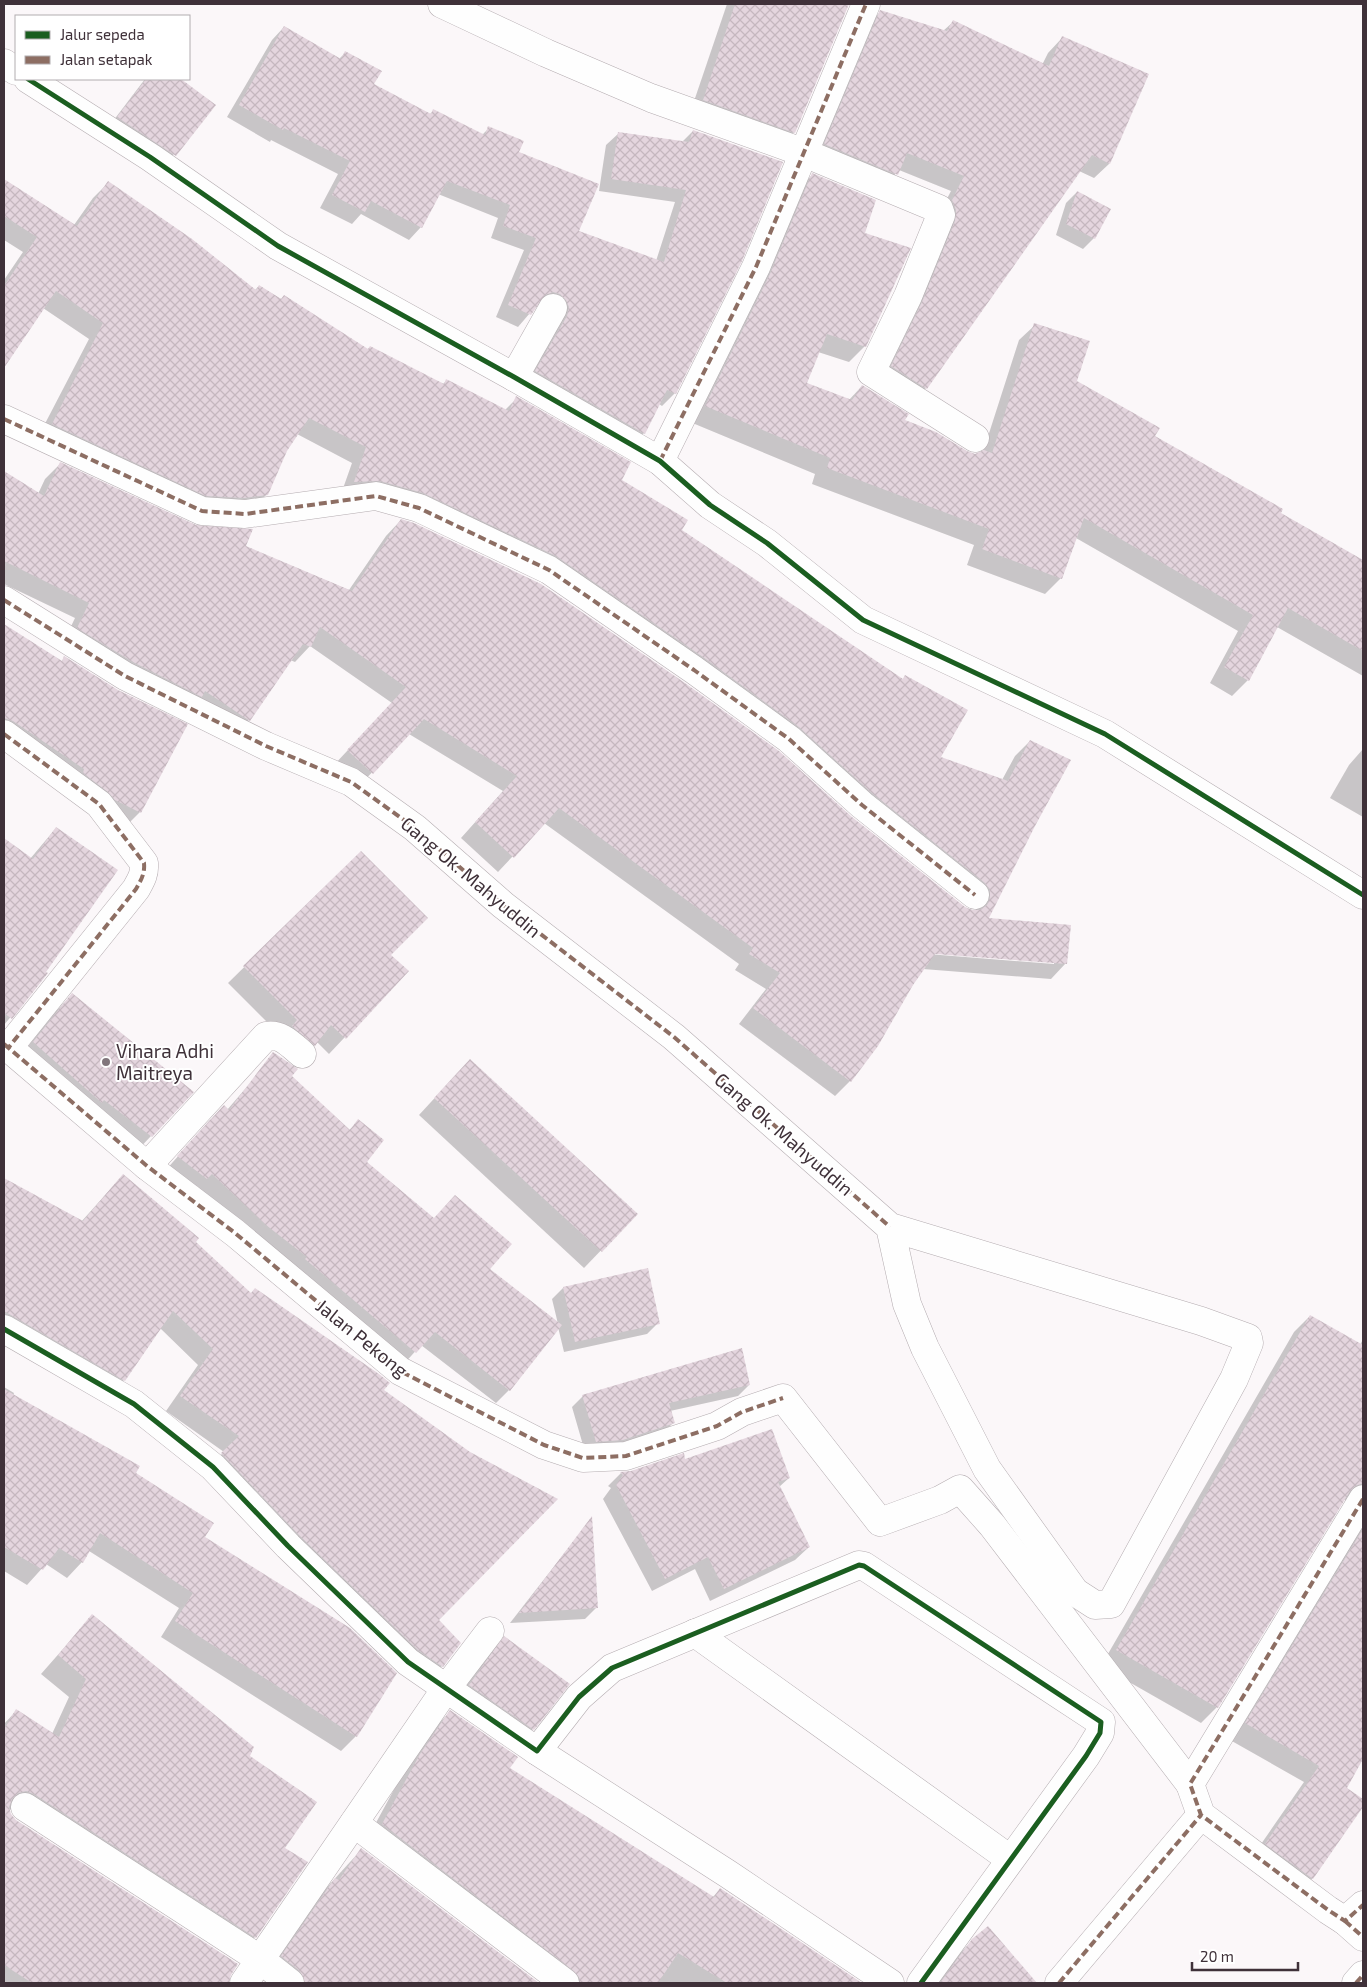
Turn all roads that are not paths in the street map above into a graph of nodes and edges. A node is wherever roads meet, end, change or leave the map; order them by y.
1 (442, 4) edge
2 (866, 4) edge
3 (4, 63) edge
4 (15, 71) edge
5 (30, 80) edge
6 (802, 152) junction
7 (553, 308) dead end
8 (514, 377) junction
9 (4, 419) edge
10 (975, 438) dead end
11 (660, 461) junction
12 (4, 600) edge
13 (4, 734) edge
14 (975, 895) dead end
15 (1363, 895) edge
16 (6, 1046) edge
17 (302, 1054) dead end
18 (147, 1166) junction
19 (890, 1227) junction
20 (4, 1329) edge
21 (1363, 1499) edge
22 (490, 1631) dead end
23 (695, 1633) junction
24 (445, 1690) junction
25 (537, 1751) junction
26 (1190, 1784) junction
27 (25, 1807) dead end
28 (1201, 1815) junction
29 (354, 1823) junction
30 (1010, 1859) junction
31 (1357, 1921) edge
32 (260, 1960) junction
33 (1363, 1975) edge
34 (244, 1983) edge
35 (290, 1983) edge
36 (565, 1983) edge
37 (890, 1983) edge
38 (921, 1983) edge
39 (1059, 1983) edge
40 (1356, 1983) edge

1 - 6 street
2 - 6 street
3 - 4 street
5 - 8 street
6 - 10 street
6 - 11 street
7 - 8 street
8 - 11 street
9 - 14 street
11 - 15 street
12 - 19 street, Gang Ok. Mahyuddin
13 - 16 street
16 - 18 street, Jalan Pekong
17 - 18 street
18 - 26 street, Jalan Pekong
19 - 19 street
20 - 24 street
21 - 26 street
22 - 24 street
23 - 25 street
23 - 30 street
23 - 30 street
24 - 25 street
24 - 29 street
25 - 37 street
26 - 28 street
27 - 32 street
28 - 31 street
28 - 39 street
29 - 32 street
29 - 36 street
30 - 38 street
32 - 34 street
32 - 35 street
33 - 40 street

